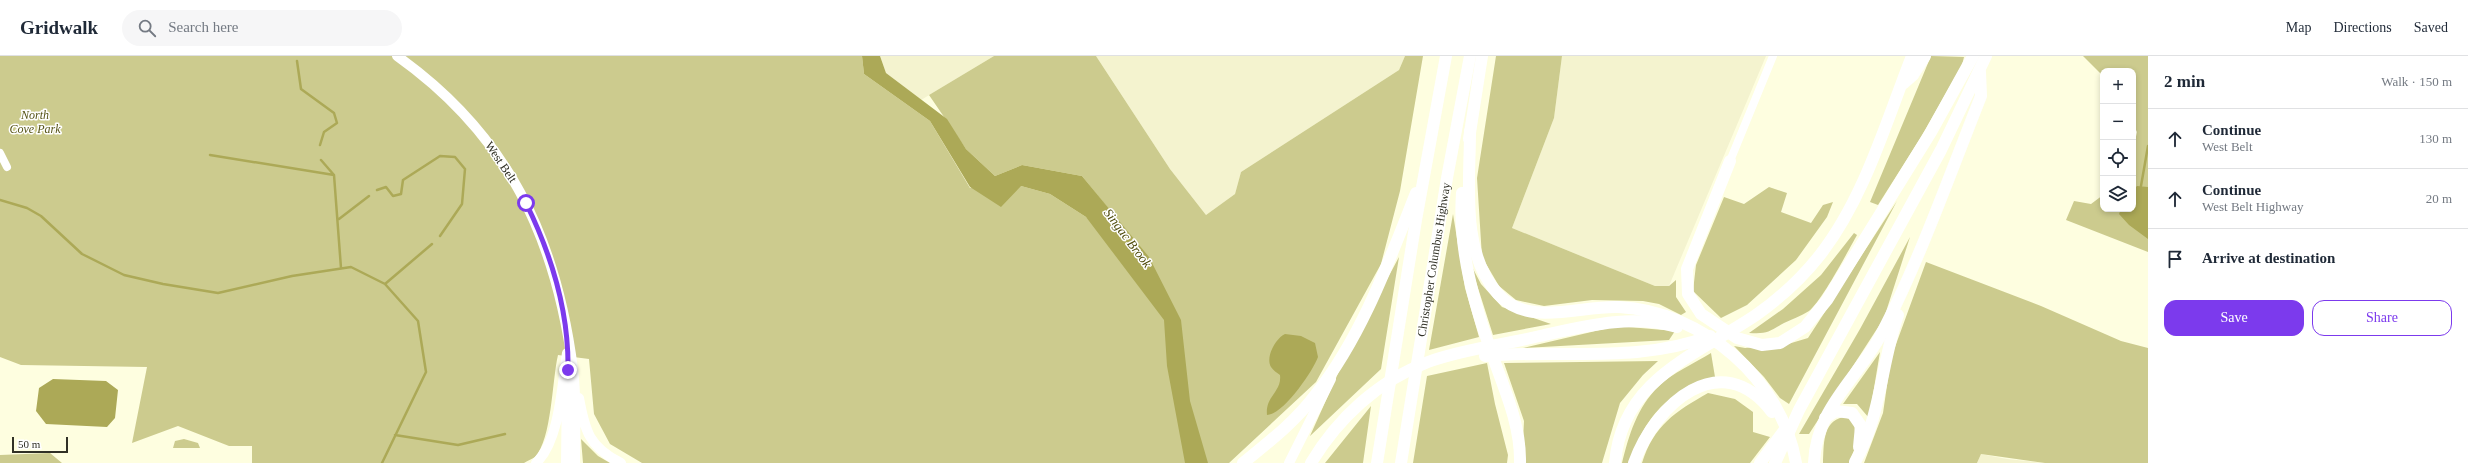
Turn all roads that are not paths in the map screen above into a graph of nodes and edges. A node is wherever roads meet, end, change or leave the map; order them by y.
1 (397, 56) edge
2 (1446, 56) edge
3 (1470, 56) edge
4 (1482, 56) edge
5 (1773, 56) edge
6 (1908, 56) edge
7 (1912, 56) edge
8 (1925, 56) edge
9 (1968, 56) edge
10 (1973, 56) edge
11 (1986, 56) edge
12 (1980, 70) junction
13 (1964, 72) junction
14 (1906, 73) junction
15 (1900, 86) junction
16 (1470, 131) junction
17 (0, 153) edge
18 (1730, 161) joint
19 (7, 167) dead end
20 (1426, 168) junction
21 (1912, 271) junction
22 (1755, 316) junction
23 (1706, 343) junction
24 (568, 345) junction
25 (1508, 349) junction
26 (1342, 355) junction
27 (571, 358) junction
28 (1799, 410) junction
29 (1822, 422) junction
30 (1775, 462) edge
31 (1796, 462) edge
32 (536, 463) edge
33 (566, 463) edge
34 (575, 463) edge
35 (621, 463) edge
36 (1243, 463) edge
37 (1289, 463) edge
38 (1311, 463) edge
39 (1377, 463) edge
40 (1401, 463) edge
41 (1520, 463) edge
42 (1615, 463) edge
43 (1634, 463) edge
44 (1760, 463) edge
45 (1814, 463) edge
46 (1855, 463) edge

1 - 24 main road, West Belt
2 - 20 highway, Christopher Columbus Highway
3 - 40 highway, Christopher Columbus Highway
4 - 16 highway
5 - 18 street
6 - 14 highway
7 - 14 highway
8 - 15 highway
9 - 13 highway
10 - 13 highway
11 - 12 highway
12 - 21 highway
12 - 28 highway
13 - 18 highway
14 - 15 highway
15 - 22 highway
16 - 23 highway
16 - 41 highway
17 - 19 street
20 - 26 highway
20 - 39 highway, Christopher Columbus Highway
21 - 29 highway
21 - 46 highway
22 - 23 highway
22 - 25 highway
23 - 25 highway
23 - 31 highway
23 - 42 highway
24 - 27 main road
24 - 32 main road
24 - 33 main road
25 - 38 highway
26 - 36 highway
26 - 37 main road
27 - 34 main road
27 - 35 main road
28 - 30 highway
28 - 44 highway
29 - 45 highway
29 - 46 highway
31 - 43 highway

